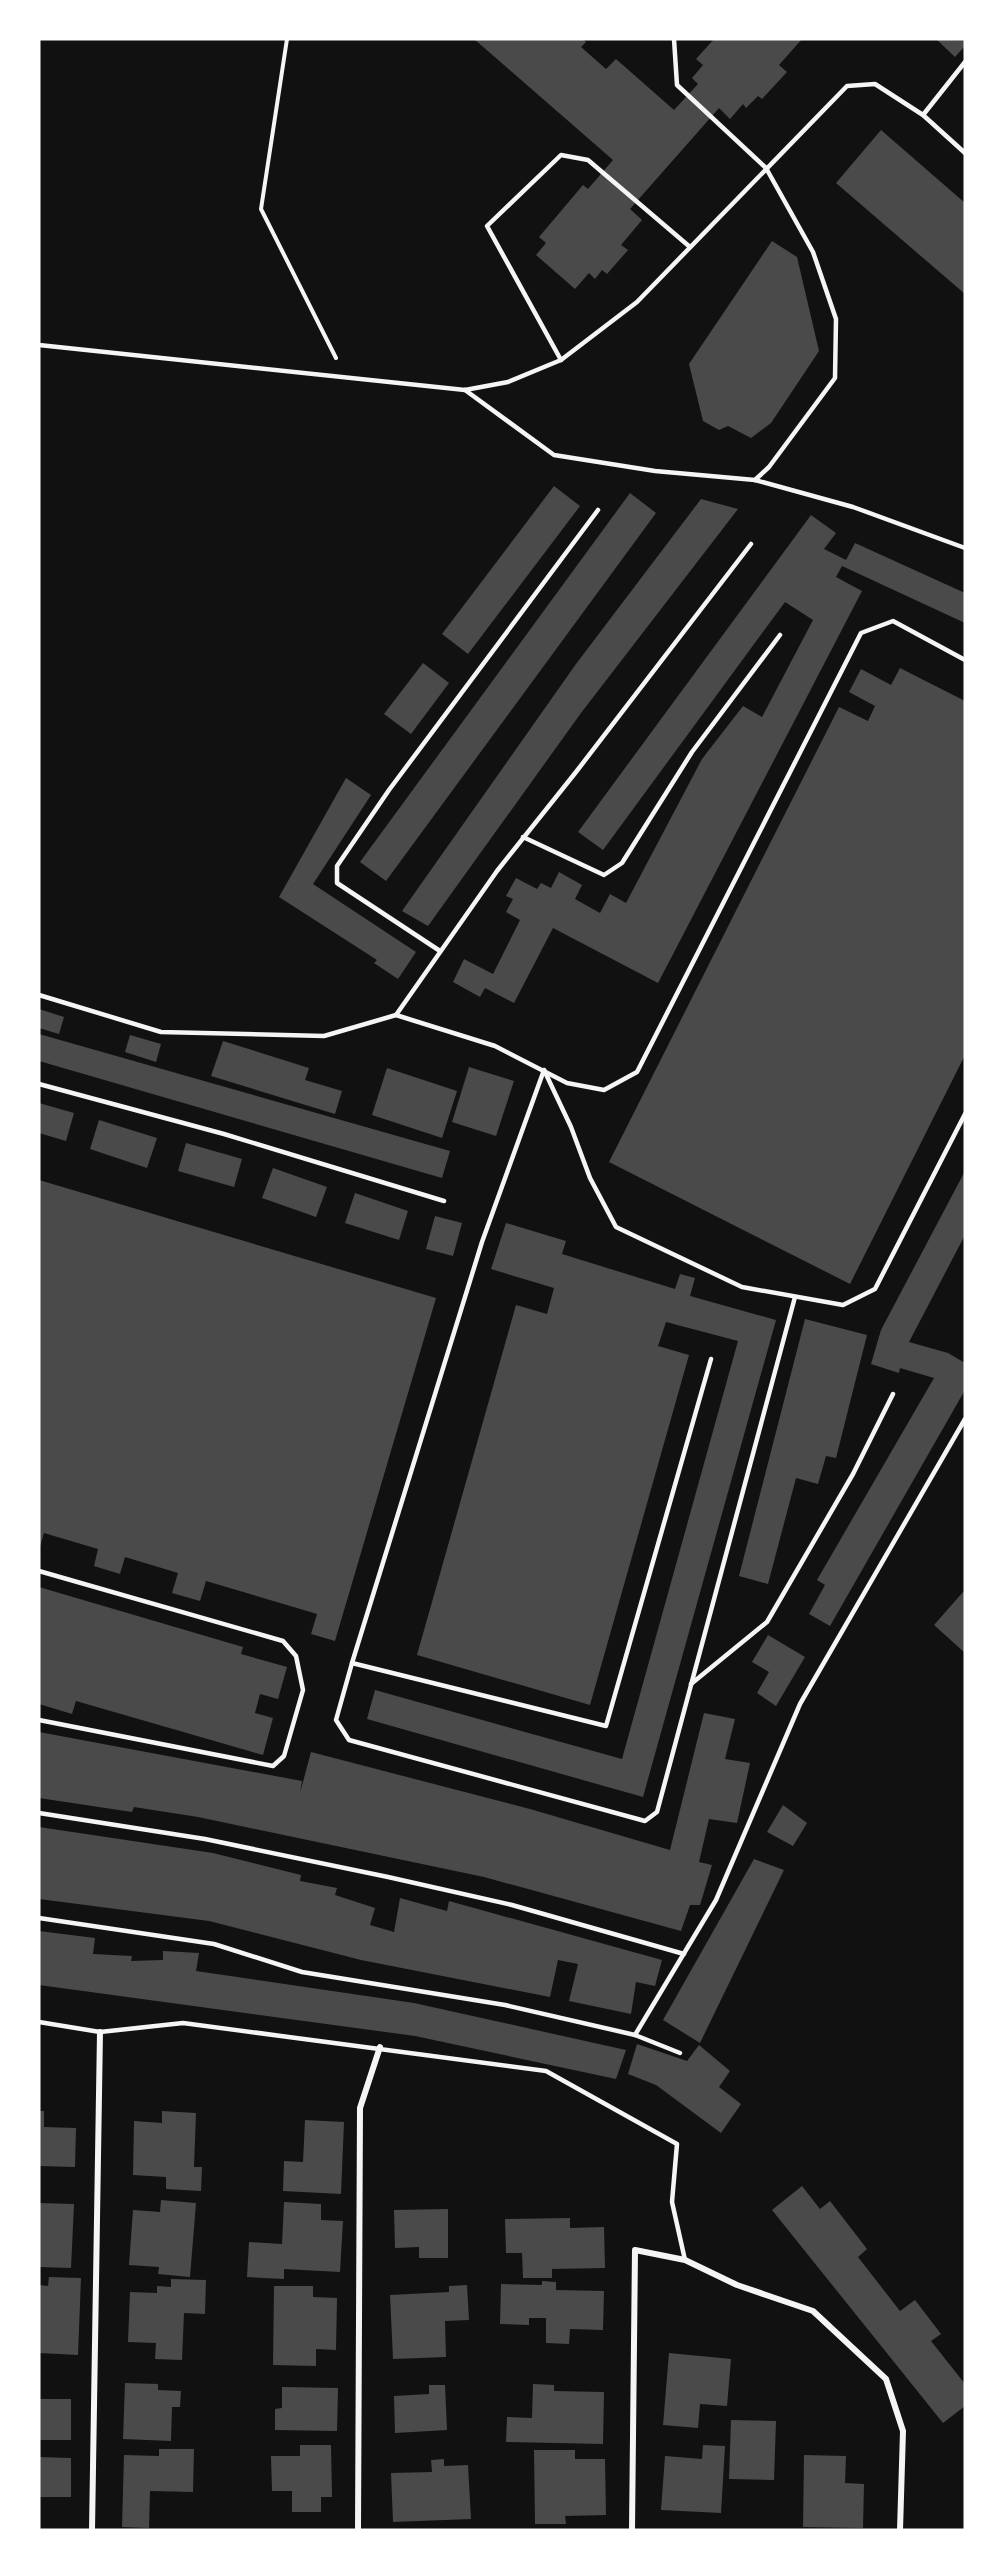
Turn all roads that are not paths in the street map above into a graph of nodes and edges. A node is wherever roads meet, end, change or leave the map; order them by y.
1 (674, 39) edge
2 (965, 62) edge
3 (923, 115) junction
4 (965, 153) edge
5 (766, 168) junction
6 (690, 247) junction
7 (39, 345) edge
8 (561, 360) junction
9 (465, 390) junction
10 (755, 480) junction
11 (598, 510) dead end
12 (751, 544) dead end
13 (965, 548) edge
14 (780, 635) dead end
15 (965, 660) edge
16 (523, 837) junction
17 (440, 951) junction
18 (39, 995) edge
19 (396, 1015) junction
20 (544, 1070) junction
21 (39, 1084) edge
22 (965, 1114) edge
23 (444, 1201) dead end
24 (795, 1297) junction
25 (711, 1359) dead end
26 (893, 1394) dead end
27 (965, 1419) edge
28 (39, 1571) edge
29 (352, 1663) junction
30 (691, 1684) junction
31 (39, 1720) edge
32 (39, 1813) edge
33 (39, 1918) edge
34 (684, 1954) junction
35 (39, 2022) edge
36 (100, 2032) junction
37 (635, 2035) junction
38 (380, 2047) junction
39 (680, 2053) dead end
40 (685, 2260) junction
41 (92, 2530) edge
42 (358, 2530) edge
43 (632, 2530) edge
44 (900, 2530) edge

1 - 5 lane
2 - 3 lane
3 - 4 lane
3 - 5 lane
5 - 6 lane
5 - 10 lane
6 - 8 lane
6 - 8 lane
7 - 9 lane
8 - 9 lane
9 - 10 lane
10 - 13 lane
11 - 17 lane
12 - 16 lane
14 - 16 lane
15 - 20 lane
16 - 17 lane
17 - 19 lane
18 - 19 lane
19 - 20 lane
20 - 24 lane
20 - 29 lane
21 - 23 lane
22 - 24 lane
24 - 30 lane
25 - 29 lane
26 - 30 lane
27 - 34 lane
28 - 31 lane
29 - 30 lane
32 - 34 lane
33 - 37 lane
34 - 37 lane
35 - 36 lane
36 - 38 lane
36 - 41 street
37 - 39 lane
38 - 40 lane
38 - 42 street
40 - 43 street
40 - 44 street

